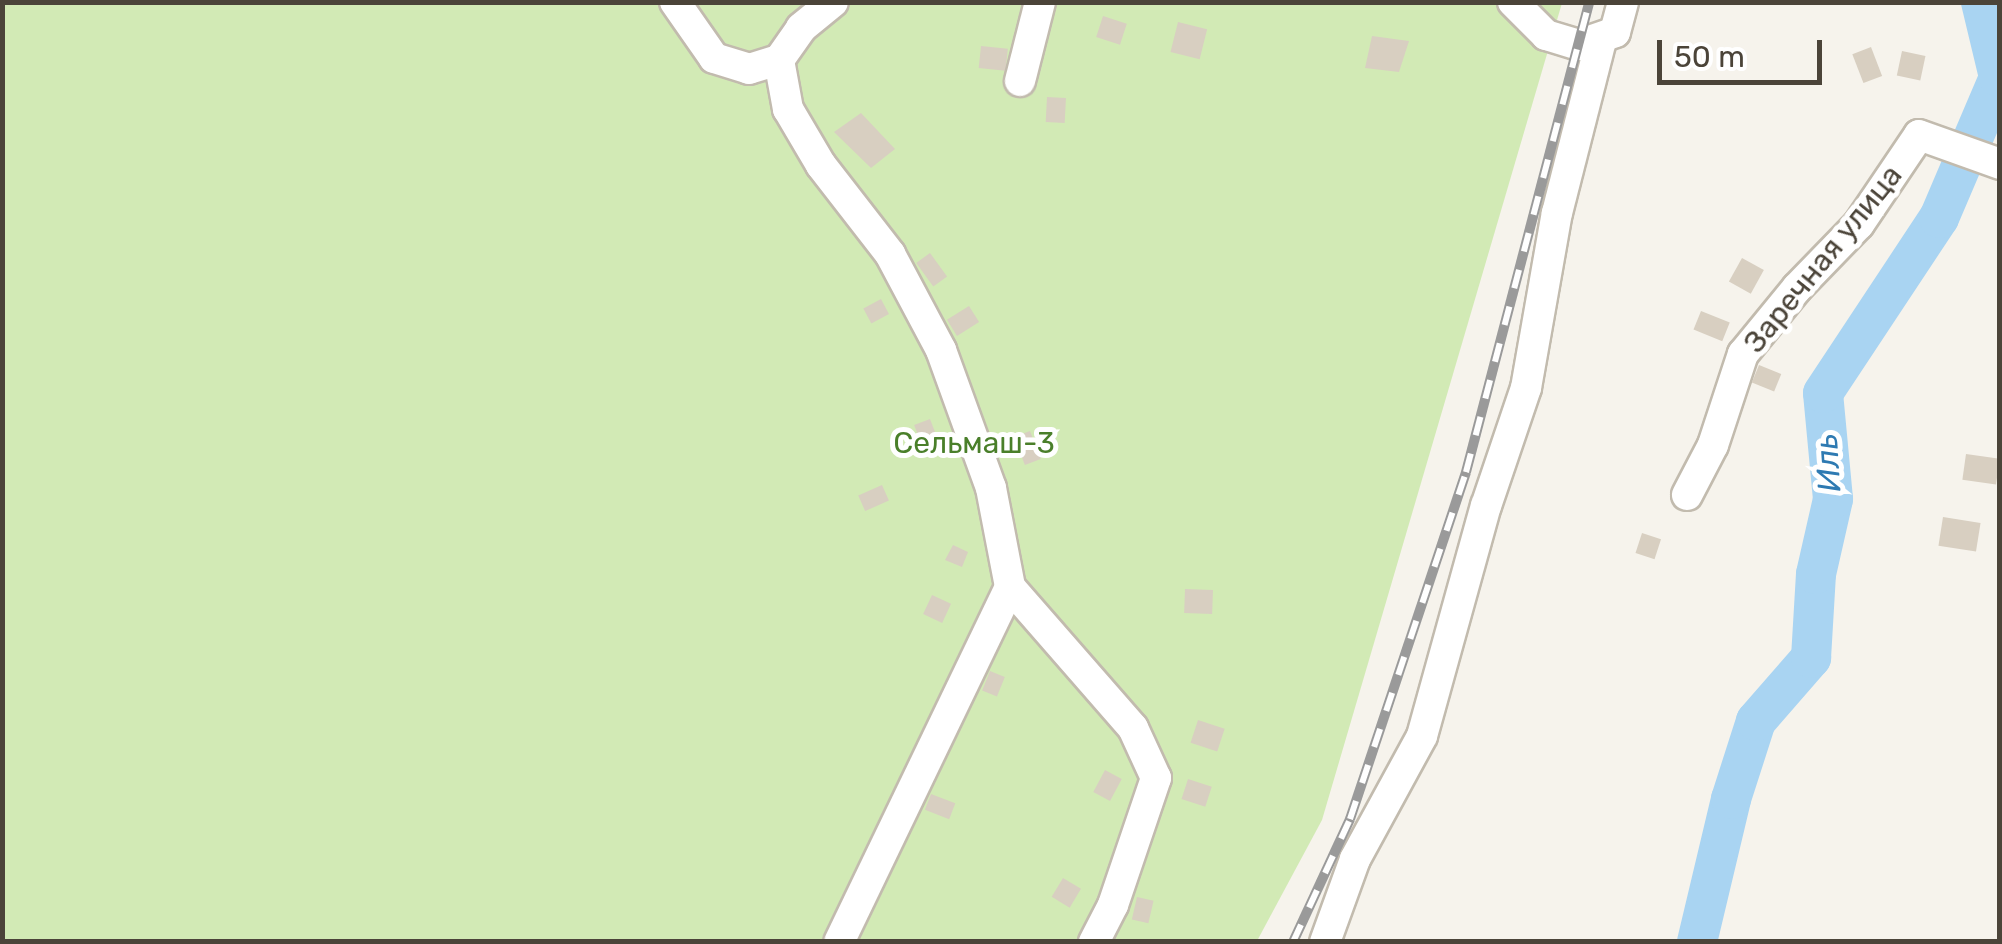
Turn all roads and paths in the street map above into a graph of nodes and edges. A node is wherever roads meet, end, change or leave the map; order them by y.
1 (675, 2) edge
2 (833, 2) edge
3 (1040, 2) edge
4 (1512, 2) edge
5 (1623, 2) edge
6 (1601, 40) junction
7 (779, 60) junction
8 (1020, 81) dead end
9 (2000, 164) edge
10 (1687, 494) dead end
11 (1010, 587) junction
12 (839, 942) edge
13 (1094, 942) edge
14 (1325, 942) edge

1 - 7 street
2 - 7 street
3 - 8 street
4 - 6 street
5 - 6 street
6 - 14 street
7 - 11 street
9 - 10 street, Заречная улица
11 - 12 street
11 - 13 street

